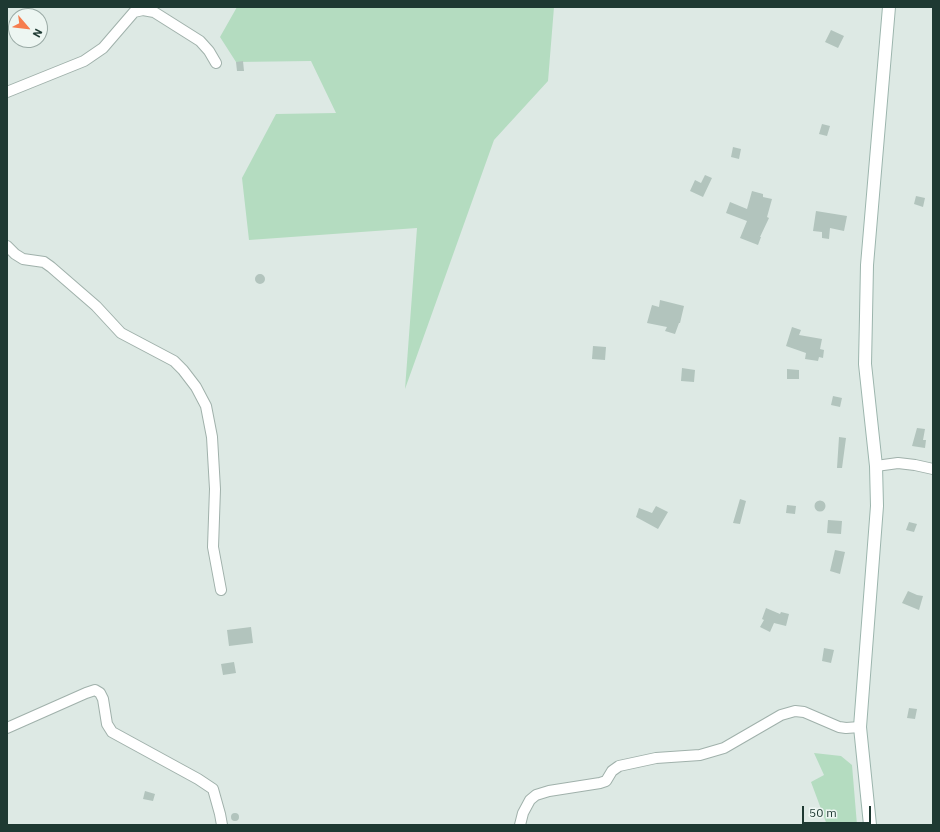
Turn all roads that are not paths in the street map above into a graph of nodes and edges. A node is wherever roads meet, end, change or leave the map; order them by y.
1 (889, 7) edge
2 (216, 63) dead end
3 (7, 92) edge
4 (7, 246) edge
5 (876, 466) junction
6 (933, 469) edge
7 (221, 590) dead end
8 (860, 727) junction
9 (7, 728) edge
10 (222, 825) edge
11 (520, 825) edge
12 (870, 825) edge

1 - 5 street
2 - 3 street
4 - 7 street
5 - 6 street
5 - 8 street
8 - 11 street
8 - 12 street
9 - 10 street

